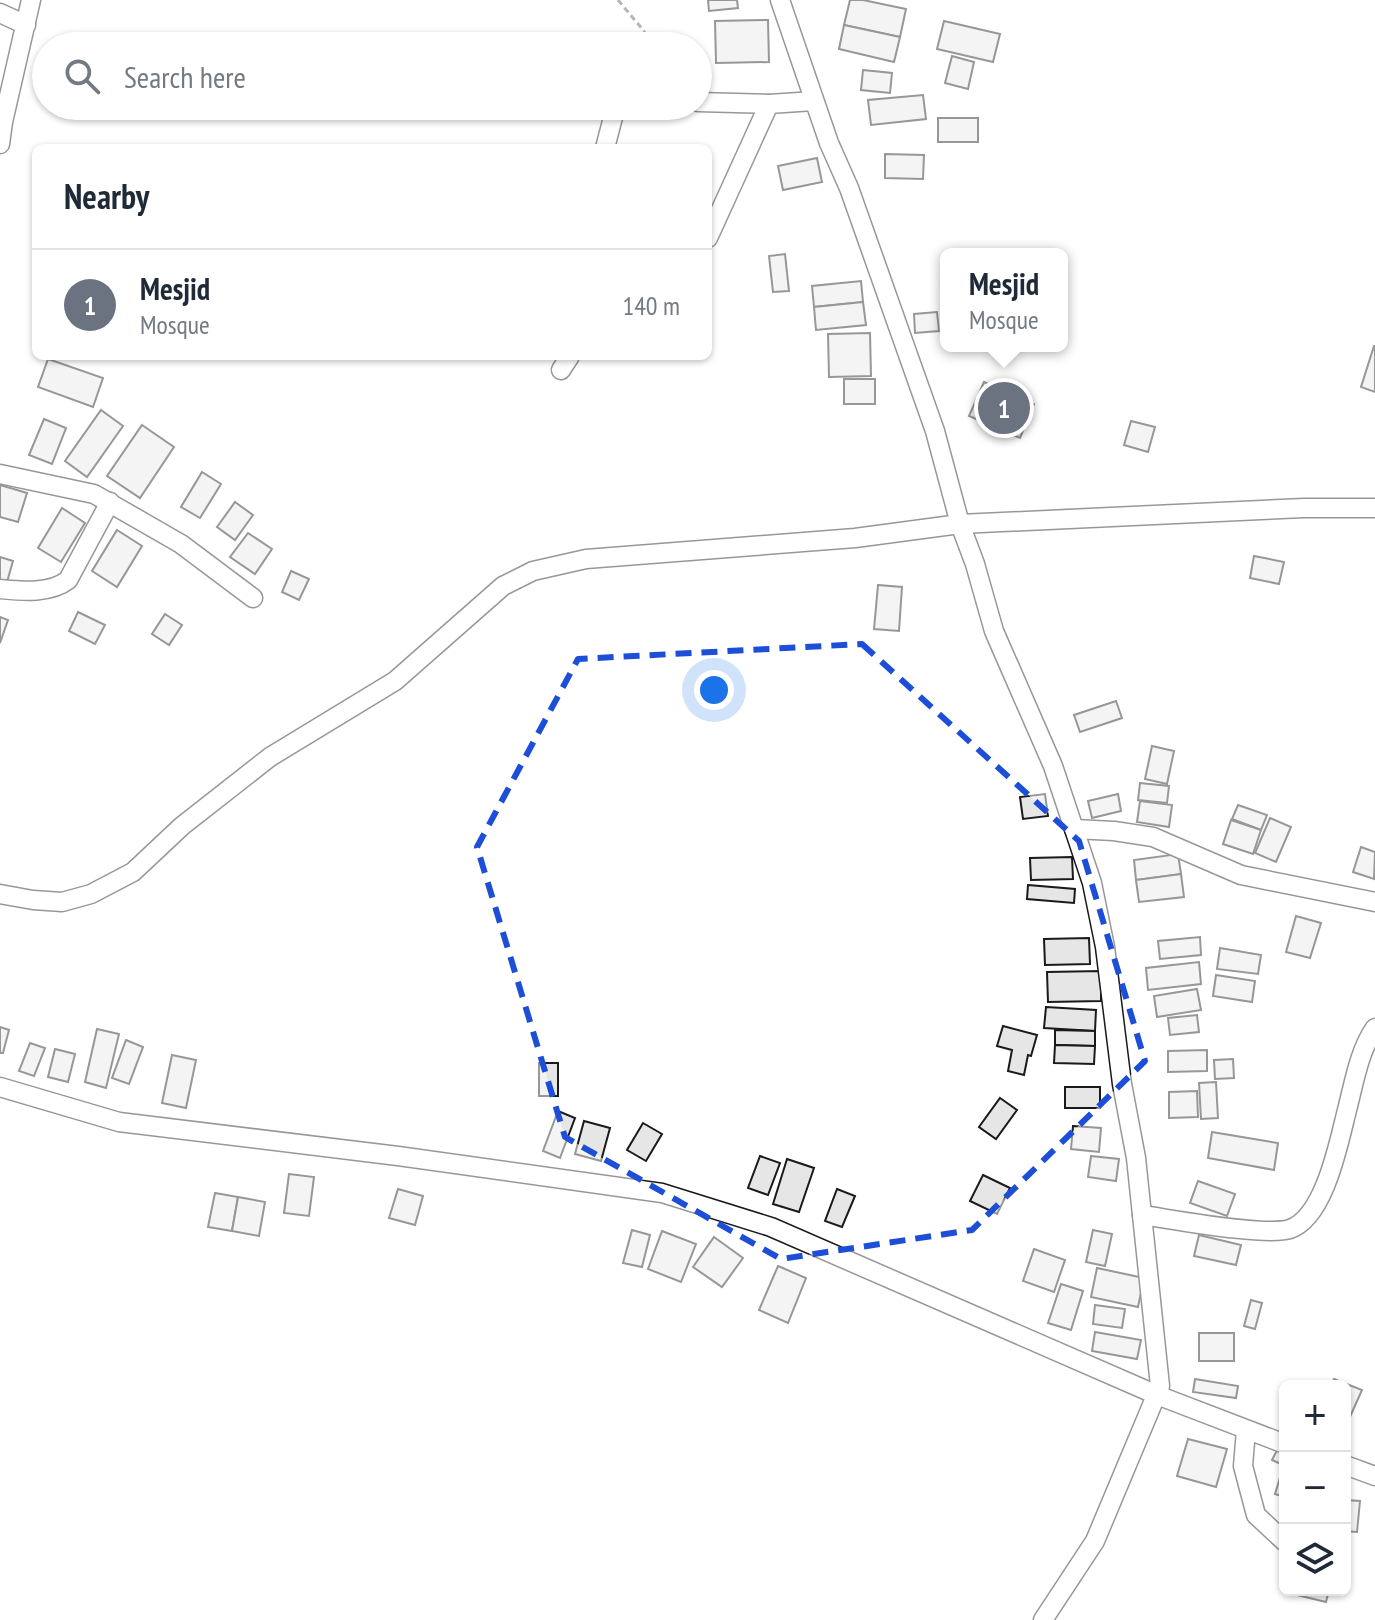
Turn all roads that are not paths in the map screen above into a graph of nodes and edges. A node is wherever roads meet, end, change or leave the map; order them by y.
1 (31, 0) edge
2 (780, 0) edge
3 (0, 13) edge
4 (26, 25) junction
5 (814, 101) junction
6 (712, 102) edge
7 (769, 104) junction
8 (612, 120) edge
9 (1, 121) edge
10 (0, 144) edge
11 (606, 144) edge
12 (712, 229) edge
13 (0, 474) edge
14 (110, 502) junction
15 (1375, 508) edge
16 (960, 524) junction
17 (0, 589) edge
18 (253, 598) dead end
19 (1074, 829) junction
20 (0, 894) edge
21 (1375, 902) edge
22 (1375, 1028) edge
23 (0, 1087) edge
24 (1142, 1215) junction
25 (1157, 1395) junction
26 (1246, 1430) junction
27 (1279, 1442) edge
28 (1351, 1467) edge
29 (1375, 1476) edge
30 (1279, 1536) edge
31 (1043, 1620) edge

1 - 4 street
2 - 5 street
3 - 4 street
4 - 9 street
5 - 7 street
5 - 16 street
6 - 7 street
7 - 12 street
8 - 11 street
9 - 10 street
13 - 14 street
14 - 17 street
14 - 18 street
15 - 16 street
16 - 19 street
16 - 20 street
19 - 21 street
19 - 24 street
22 - 24 street
23 - 25 street
24 - 25 street
25 - 26 street
25 - 31 street
26 - 27 street
26 - 30 street
28 - 29 street

